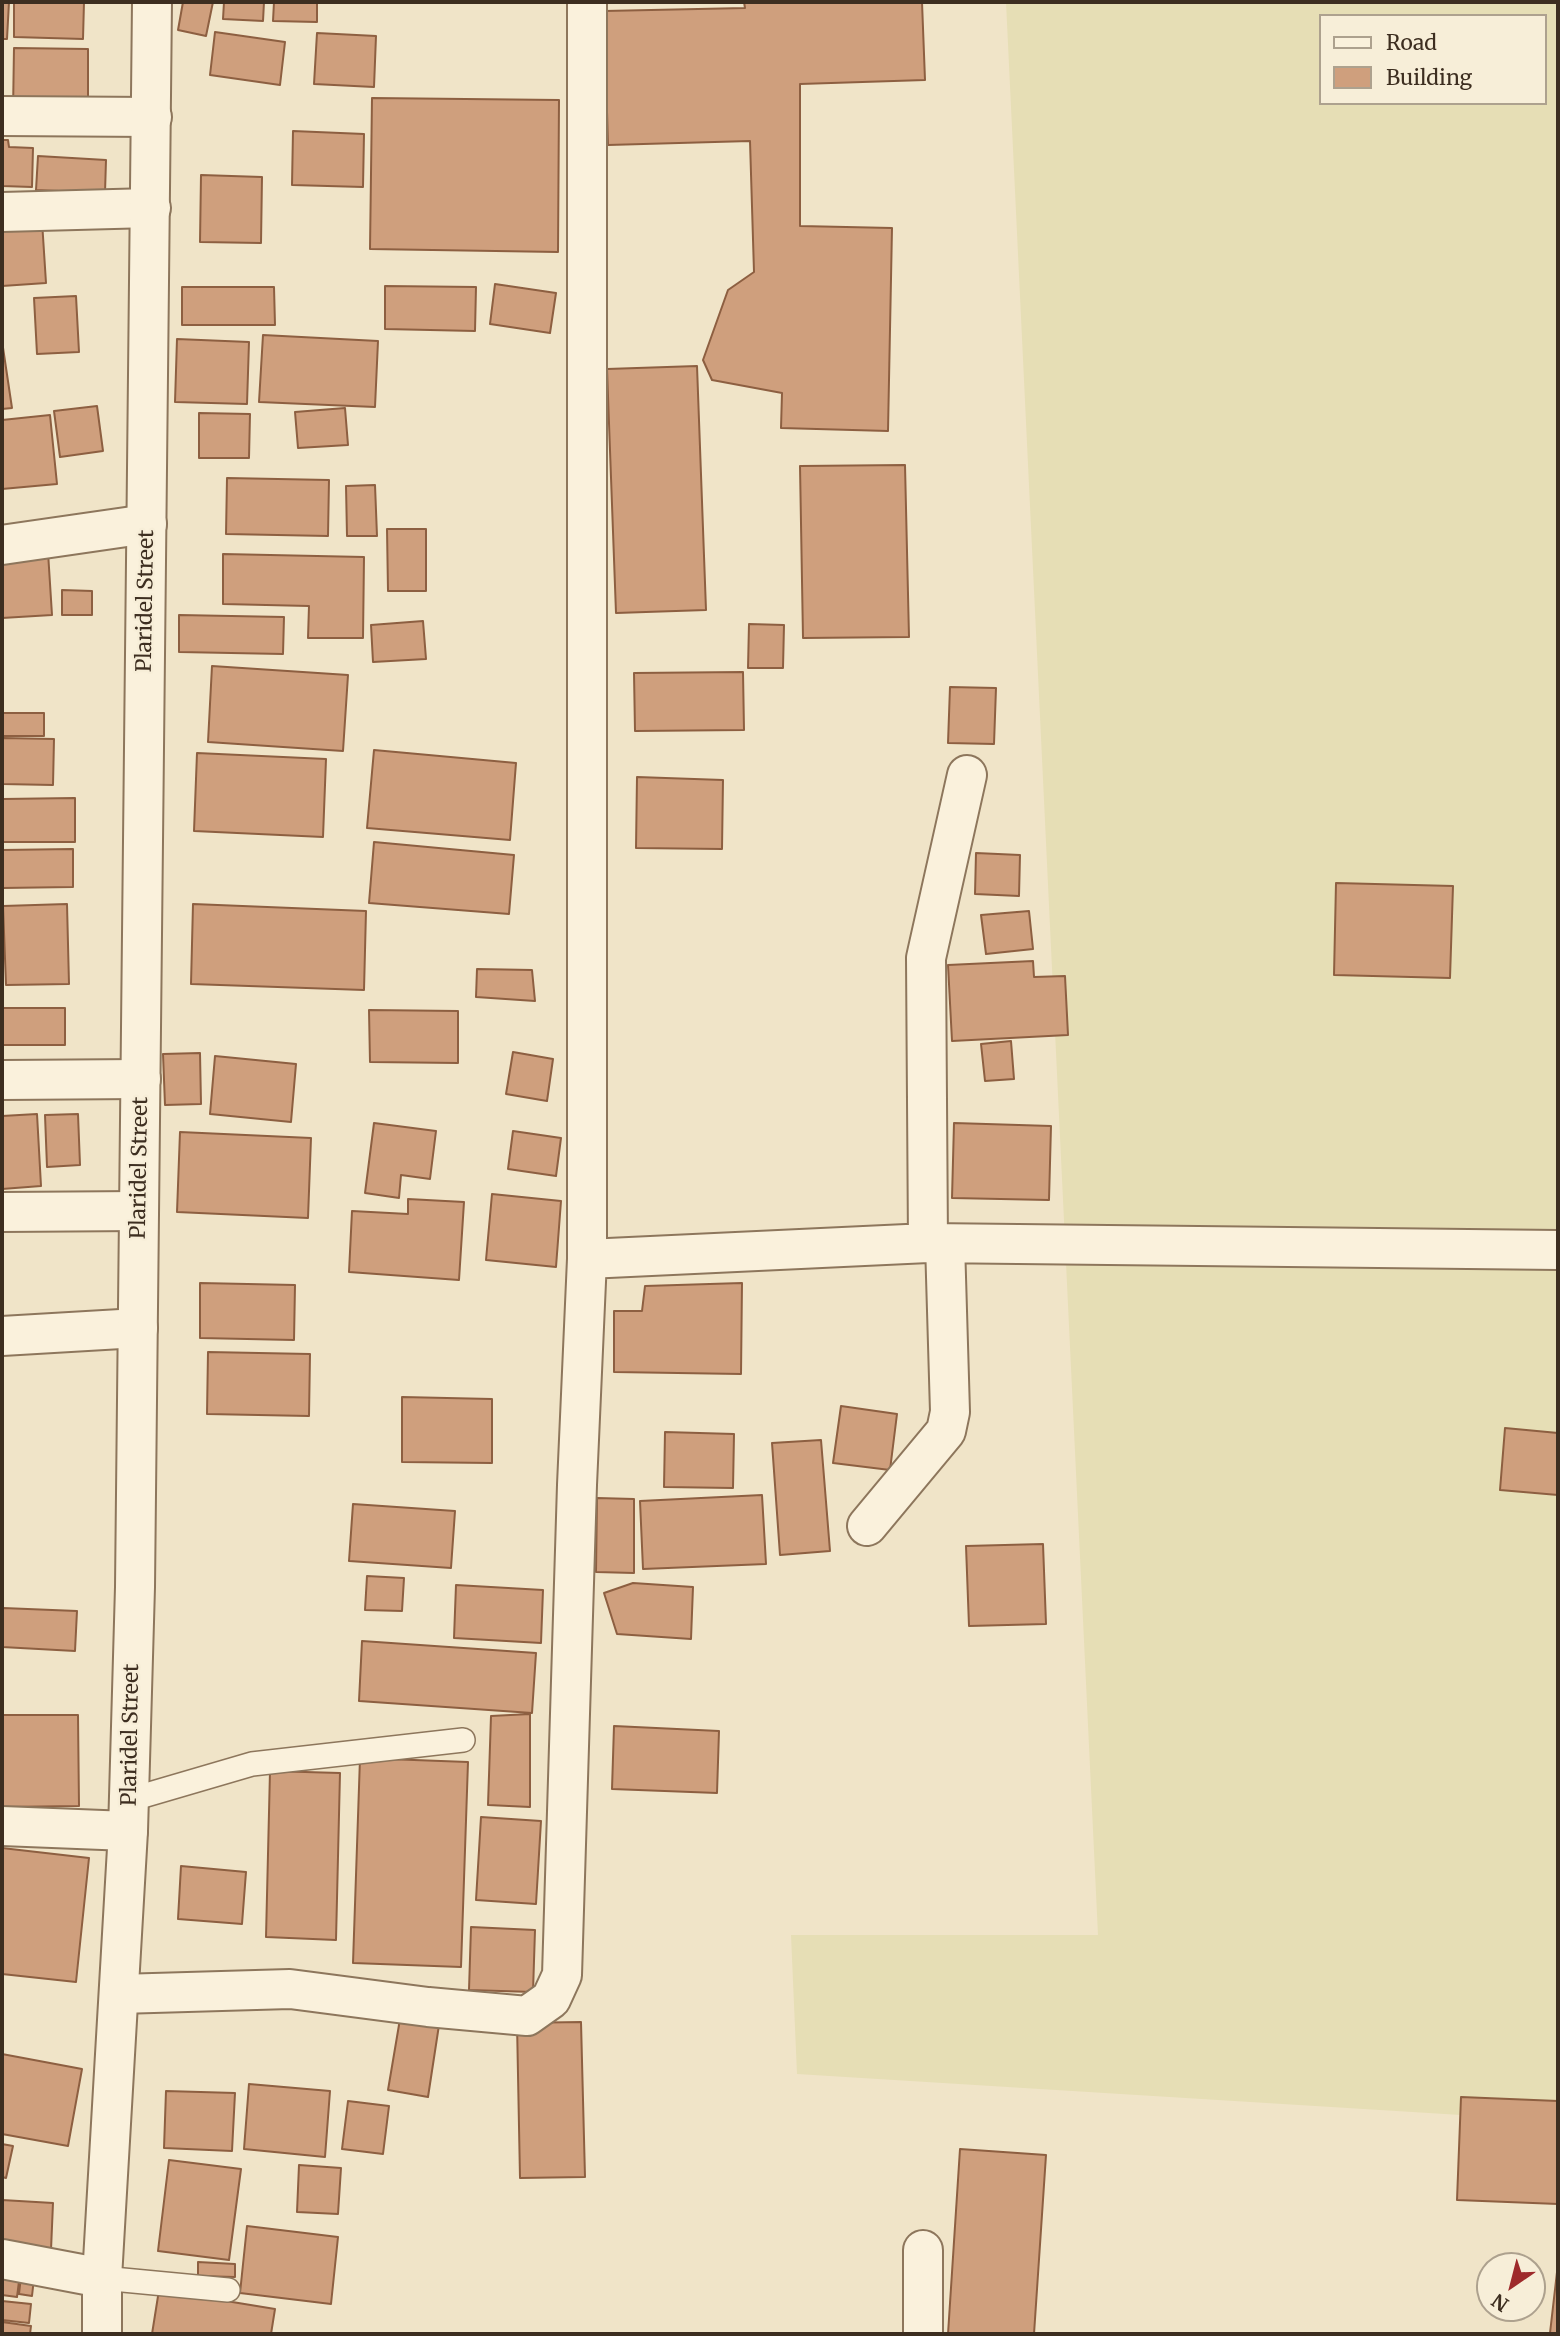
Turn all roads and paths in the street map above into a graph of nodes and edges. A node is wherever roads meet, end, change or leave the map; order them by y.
1 (152, 2) edge
2 (587, 2) edge
3 (2, 116) edge
4 (152, 117) junction
5 (151, 208) junction
6 (2, 212) edge
7 (147, 524) junction
8 (2, 545) edge
9 (967, 775) dead end
10 (141, 1079) junction
11 (2, 1080) edge
12 (139, 1211) junction
13 (2, 1213) edge
14 (937, 1243) junction
15 (1558, 1250) edge
16 (587, 1259) junction
17 (138, 1328) junction
18 (2, 1336) edge
19 (867, 1526) dead end
20 (463, 1740) dead end
21 (129, 1815) junction
22 (2, 1826) edge
23 (118, 1994) junction
24 (923, 2250) dead end
25 (2, 2259) edge
26 (102, 2278) junction
27 (228, 2290) dead end
28 (102, 2334) edge
29 (923, 2334) edge

1 - 4 street, Plaridel Street
2 - 16 street
3 - 4 street
4 - 5 street, Plaridel Street
5 - 6 street
5 - 7 street, Plaridel Street
7 - 8 street
7 - 10 street, Plaridel Street
9 - 14 street
10 - 11 street
10 - 12 street, Plaridel Street
12 - 13 street
12 - 17 street, Plaridel Street
14 - 15 street
14 - 16 street
14 - 19 street
16 - 23 street
17 - 18 street
17 - 21 street, Plaridel Street
20 - 21 lane
21 - 22 street
21 - 23 street, Plaridel Street
23 - 26 street, Plaridel Street
24 - 29 street
25 - 26 street
26 - 27 lane
26 - 28 street, Plaridel Street

